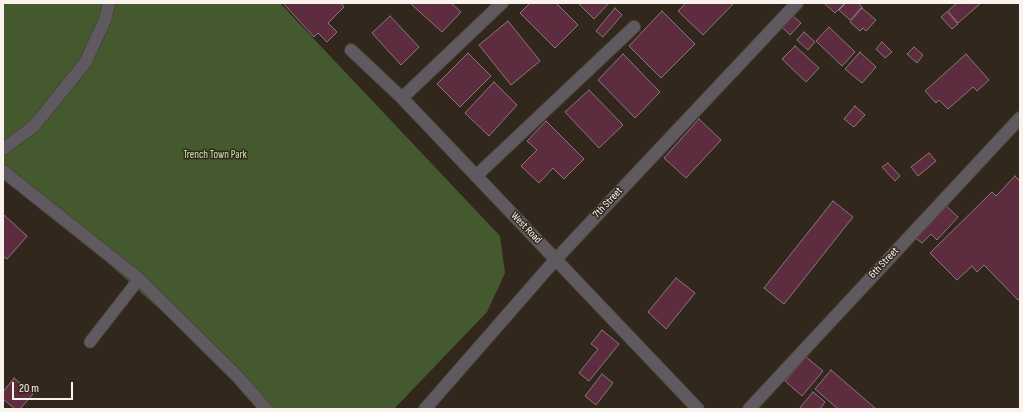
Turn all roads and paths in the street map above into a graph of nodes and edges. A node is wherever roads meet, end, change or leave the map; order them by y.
1 (109, 3) edge
2 (502, 3) edge
3 (797, 3) edge
4 (634, 27) dead end
5 (351, 50) dead end
6 (402, 98) junction
7 (1020, 118) edge
8 (3, 149) edge
9 (3, 171) edge
10 (476, 176) junction
11 (556, 259) junction
12 (139, 279) junction
13 (90, 342) dead end
14 (266, 409) edge
15 (425, 409) edge
16 (698, 409) edge
17 (749, 409) edge

1 - 8 street
2 - 6 street
3 - 11 street, 7th Street
4 - 10 street
5 - 6 street, West Road
6 - 10 street, West Road
7 - 17 street, 6th Street
9 - 12 street
10 - 11 street, West Road
11 - 15 street, 7th Street
11 - 16 street, West Road
12 - 13 lane
12 - 14 street

